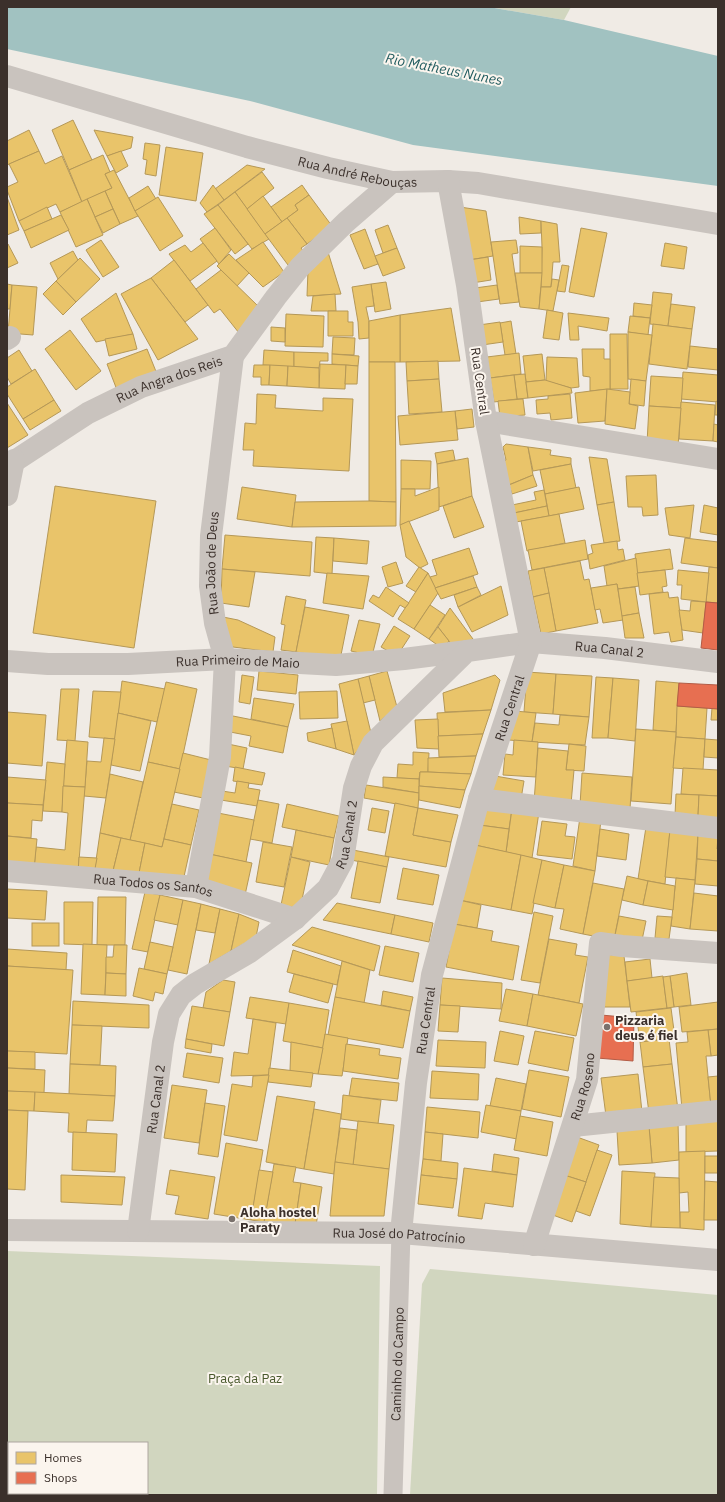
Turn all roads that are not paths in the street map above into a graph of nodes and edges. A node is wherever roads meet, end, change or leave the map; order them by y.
1 (7, 76) edge
2 (448, 181) junction
3 (392, 182) junction
4 (718, 224) edge
5 (233, 356) junction
6 (486, 421) junction
7 (718, 459) edge
8 (10, 463) edge
9 (7, 495) edge
10 (531, 642) junction
11 (467, 651) junction
12 (225, 659) junction
13 (7, 661) edge
14 (718, 662) edge
15 (479, 799) junction
16 (718, 828) edge
17 (7, 871) edge
18 (196, 887) junction
19 (295, 919) junction
20 (718, 953) edge
21 (718, 1110) edge
22 (573, 1126) junction
23 (7, 1230) edge
24 (138, 1230) junction
25 (401, 1233) junction
26 (534, 1245) junction
27 (718, 1260) edge
28 (393, 1495) edge

1 - 3 street, Rua André Rebouças
2 - 3 street, Rua André Rebouças
2 - 4 street, Rua André Rebouças
2 - 6 street, Rua Central
3 - 5 street, Rua Angra dos Reis
5 - 8 street, Rua Angra dos Reis
5 - 12 street, Rua João de Deus
6 - 7 street
6 - 10 street, Rua Central
8 - 9 street
10 - 11 street, Rua Canal 2
10 - 14 street, Rua Canal 2
10 - 15 street, Rua Central
11 - 12 street, Rua Primeiro de Maio
11 - 19 street, Rua Canal 2
12 - 13 street, Rua Primeiro de Maio
12 - 18 street, Rua João de Deus
15 - 16 street
15 - 25 street, Rua Central
17 - 18 street, Rua Todos os Santos
18 - 19 street, Rua Todos os Santos
19 - 24 street, Rua Canal 2
20 - 22 street, Rua Roseno
21 - 22 street
22 - 26 street, Rua Roseno
23 - 24 street, Rua José do Patrocínio
24 - 25 street, Rua José do Patrocínio
25 - 26 street, Rua José do Patrocínio
25 - 28 street, Caminho do Campo
26 - 27 street, Rua José do Patrocínio

